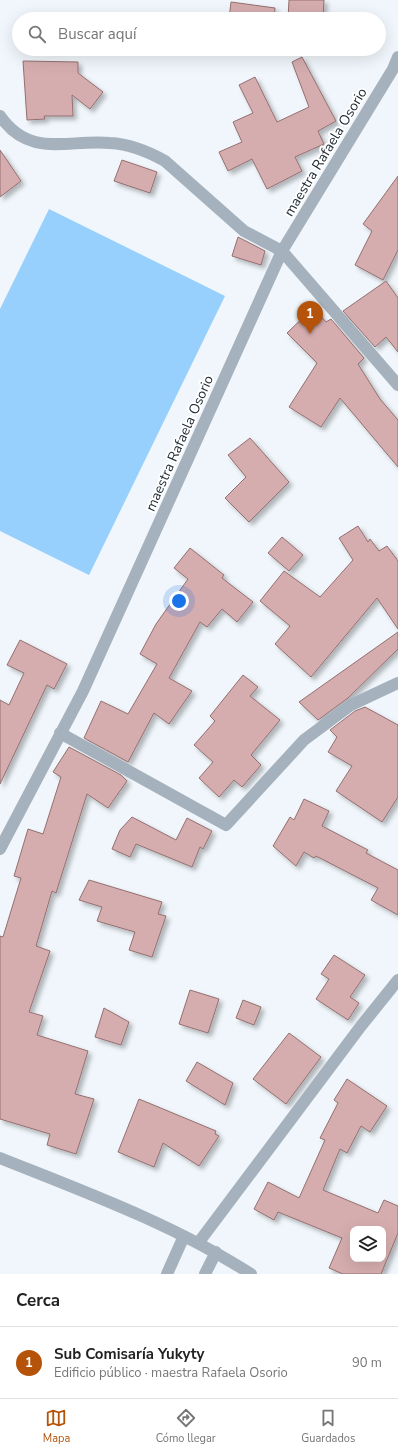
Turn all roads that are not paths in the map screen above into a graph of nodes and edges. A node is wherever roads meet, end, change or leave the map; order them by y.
1 (398, 56) edge
2 (0, 116) edge
3 (282, 251) junction
4 (398, 385) edge
5 (398, 683) edge
6 (60, 733) junction
7 (0, 849) edge
8 (398, 980) edge
9 (0, 1158) edge
10 (184, 1236) junction
11 (199, 1242) junction
12 (216, 1252) junction
13 (166, 1274) edge
14 (205, 1274) edge
15 (251, 1274) edge

1 - 3 street, maestra Rafaela Osorio
2 - 3 street
3 - 4 street
3 - 6 street, maestra Rafaela Osorio
5 - 6 street
6 - 7 street, maestra Rafaela Osorio
8 - 11 street
9 - 10 street
10 - 11 street
10 - 13 street
11 - 12 street
12 - 14 street
12 - 15 street

